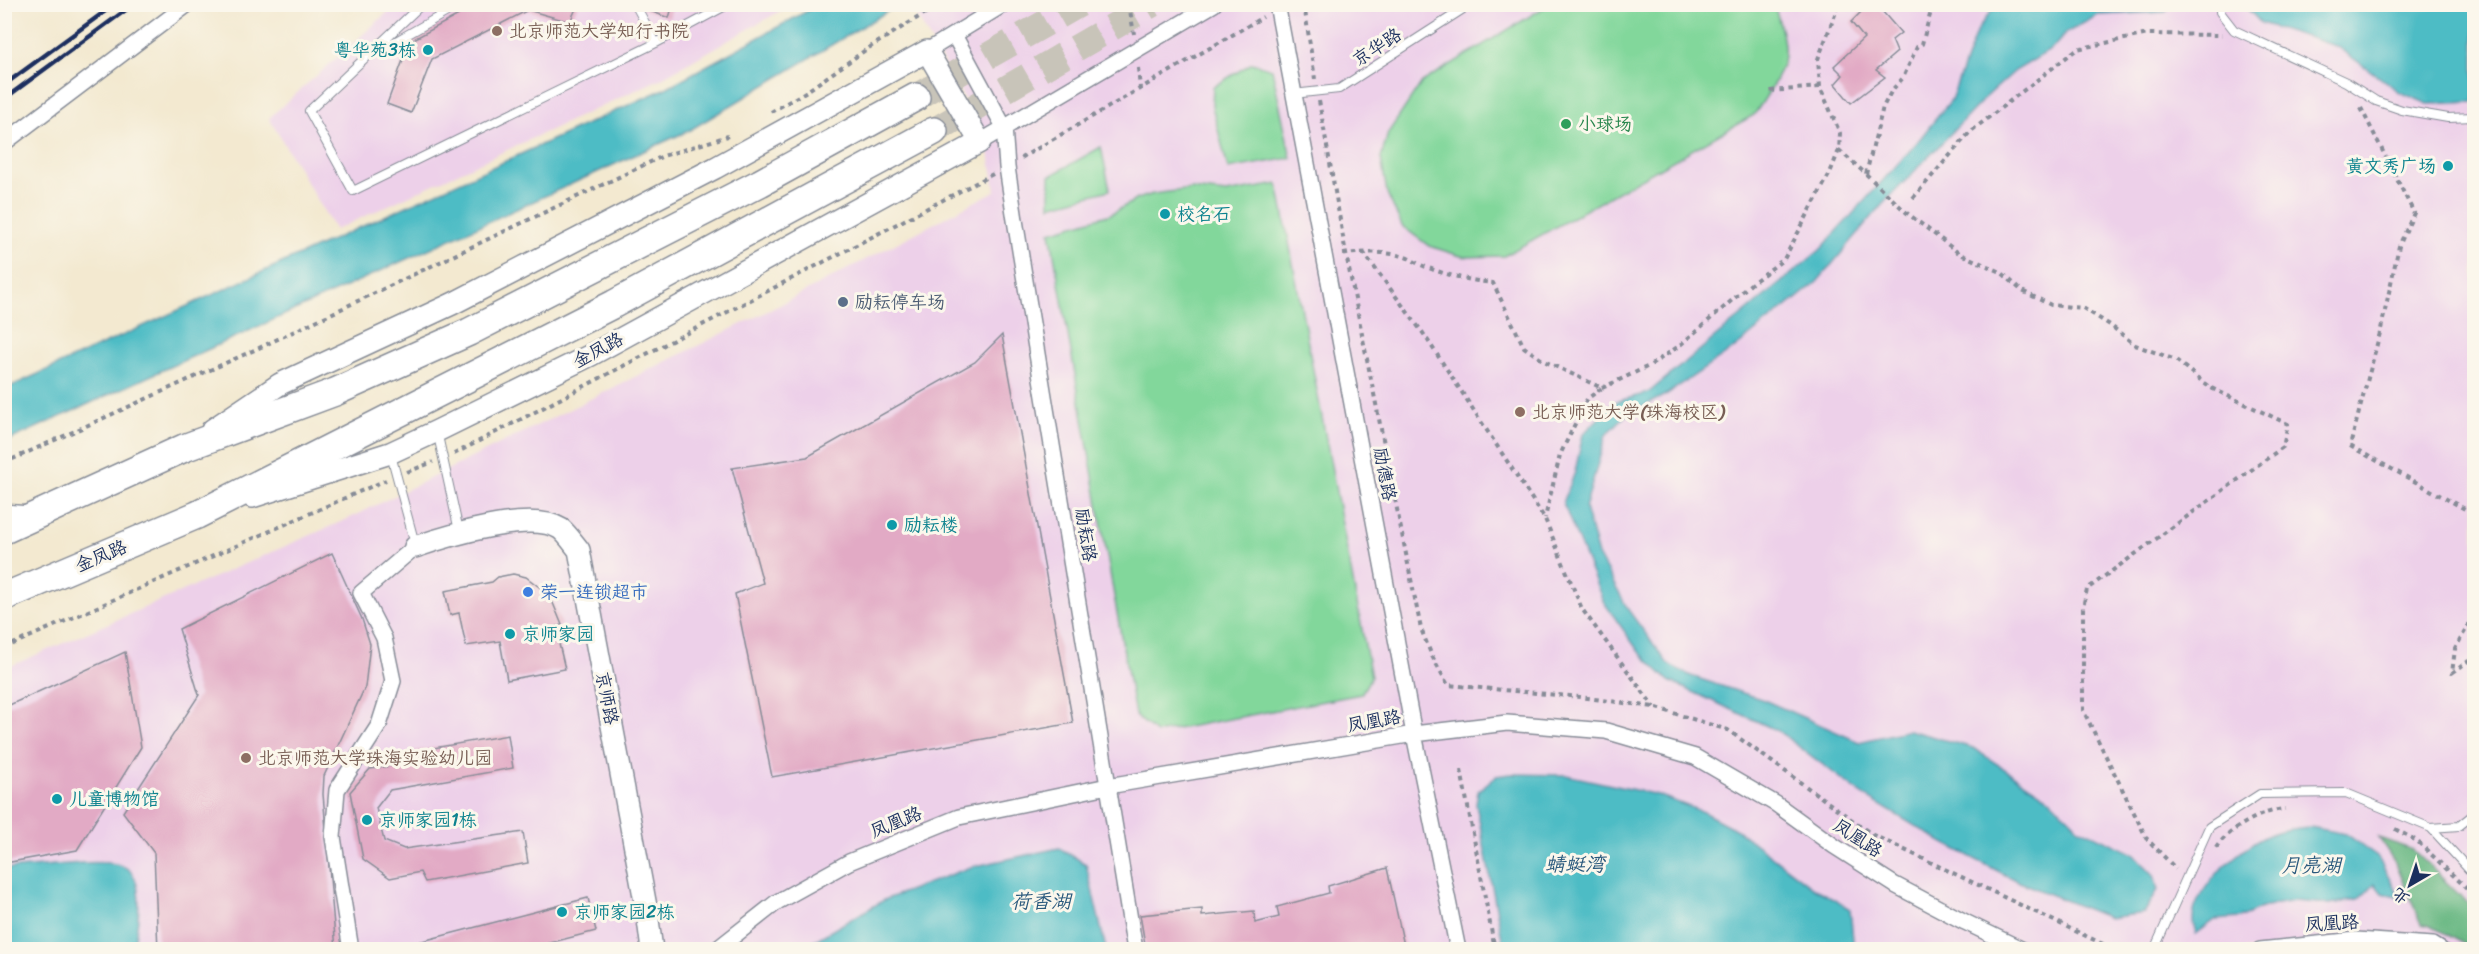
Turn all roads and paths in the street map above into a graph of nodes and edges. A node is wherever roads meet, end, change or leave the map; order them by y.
1 (188, 4) edge
2 (422, 4) edge
3 (461, 4) edge
4 (635, 4) edge
5 (729, 4) edge
6 (940, 4) edge
7 (1004, 4) edge
8 (1214, 4) edge
9 (1304, 4) edge
10 (1471, 4) edge
11 (1839, 4) edge
12 (1933, 4) edge
13 (2221, 4) edge
14 (1277, 6) edge
15 (954, 35) junction
16 (2224, 35) dead end
17 (656, 44) junction
18 (927, 51) junction
19 (363, 59) junction
20 (1820, 87) junction
21 (1770, 91) dead end
22 (1317, 92) junction
23 (1293, 94) junction
24 (916, 97) tunnel mouth
25 (2358, 101) dead end
26 (767, 114) dead end
27 (2475, 117) edge
28 (1004, 127) junction
29 (737, 131) dead end
30 (934, 131) tunnel mouth
31 (980, 142) junction
32 (4, 143) edge
33 (1839, 150) junction
34 (1007, 166) junction
35 (1866, 174) junction
36 (1913, 198) dead end
37 (1363, 252) junction
38 (1346, 254) junction
39 (1324, 256) junction
40 (1602, 388) junction
41 (437, 431) junction
42 (184, 448) junction
43 (390, 453) junction
44 (454, 454) dead end
45 (4, 463) edge
46 (364, 489) dead end
47 (4, 512) edge
48 (41, 514) junction
49 (2475, 514) edge
50 (197, 515) junction
51 (1545, 519) junction
52 (4, 530) edge
53 (459, 532) junction
54 (416, 547) junction
55 (4, 597) edge
56 (2475, 615) edge
57 (4, 648) edge
58 (2475, 657) edge
59 (1654, 707) junction
60 (1414, 734) junction
61 (1419, 756) joint
62 (1461, 770) dead end
63 (1108, 786) junction
64 (2292, 808) dead end
65 (2475, 814) edge
66 (2386, 824) dead end
67 (2431, 828) junction
68 (2212, 854) dead end
69 (2475, 875) edge
70 (2184, 878) junction
71 (2475, 895) edge
72 (2154, 948) edge
73 (351, 950) edge
74 (652, 950) edge
75 (716, 950) edge
76 (1135, 950) edge
77 (1458, 950) edge
78 (1495, 950) edge
79 (2023, 950) edge
80 (2259, 950) edge
81 (2441, 950) edge

1 - 32 street
2 - 19 lane
3 - 19 lane
4 - 17 lane
5 - 17 lane
6 - 26 path
7 - 15 street
8 - 28 street
9 - 22 path
10 - 22 lane, 京华路
11 - 20 path
12 - 35 path
13 - 27 lane
14 - 23 street, 励德路
14 - 34 path
15 - 18 street
15 - 28 street
16 - 36 path
17 - 19 lane
18 - 31 street
18 - 42 street
20 - 21 path
20 - 33 path
22 - 23 lane, 京华路
22 - 38 path
23 - 39 street, 励德路
24 - 42 highway
25 - 49 path
28 - 31 street
28 - 34 street, 励耘路
29 - 45 path
30 - 50 highway, 金凤路
31 - 41 street, 金凤路
33 - 35 path
33 - 40 path
34 - 44 path
34 - 63 street, 励耘路
35 - 70 path
37 - 38 path
37 - 40 path
37 - 51 path
38 - 39 path
38 - 59 path
39 - 60 street, 励德路
40 - 51 path
41 - 43 street, 金凤路
41 - 53 lane
42 - 48 highway
43 - 50 street, 金凤路
43 - 54 lane
46 - 57 path
47 - 48 street
48 - 52 highway
50 - 55 highway, 金凤路
51 - 59 path
53 - 54 street, 京师路
53 - 74 street, 京师路
54 - 73 street
56 - 58 path
59 - 72 path
60 - 61 lane
60 - 63 street, 凤凰路
60 - 79 street, 凤凰路
61 - 77 street
62 - 78 path
63 - 75 street, 凤凰路
63 - 76 street, 励耘路
64 - 68 path
65 - 67 lane
66 - 71 path
67 - 69 lane
67 - 70 lane
70 - 72 lane
80 - 81 street, 凤凰路

